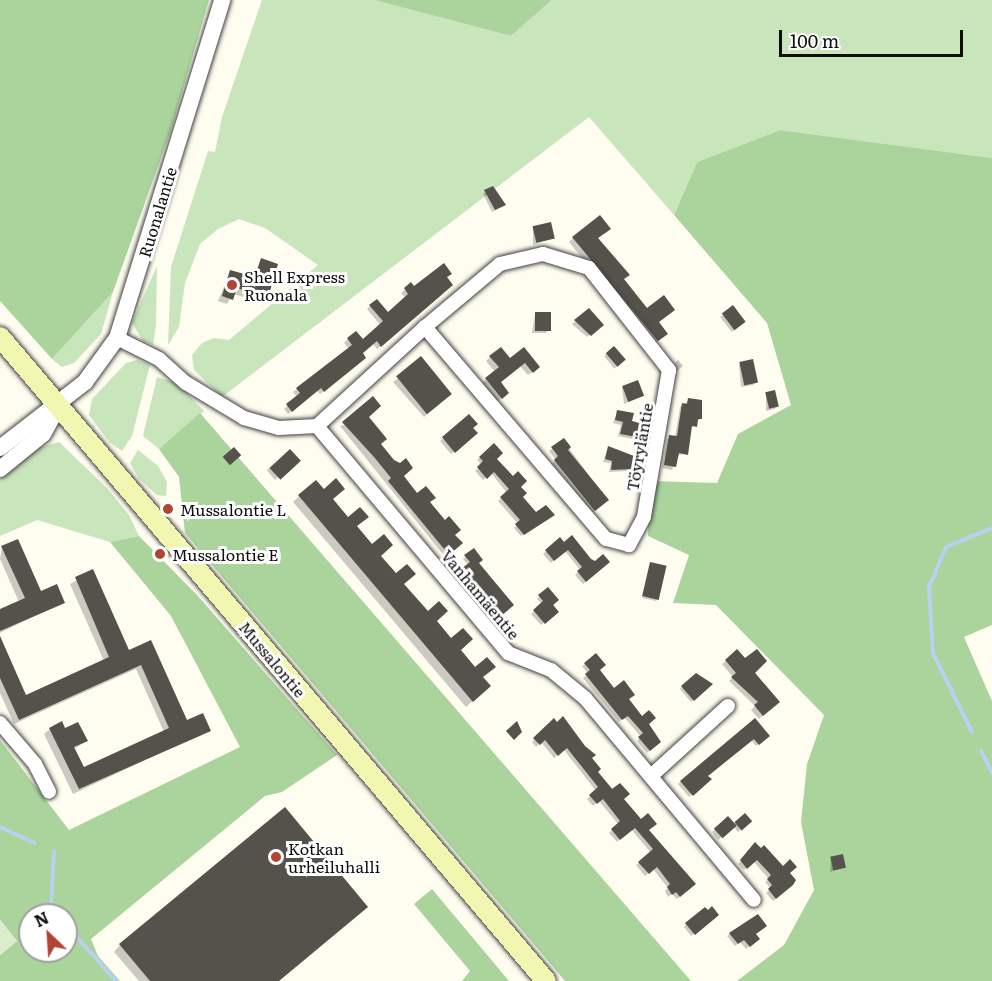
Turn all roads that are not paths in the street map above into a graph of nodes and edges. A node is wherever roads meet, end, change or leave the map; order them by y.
1 (222, 0) edge
2 (425, 327) junction
3 (0, 337) edge
4 (117, 338) junction
5 (58, 406) junction
6 (317, 426) junction
7 (0, 448) edge
8 (0, 469) edge
9 (728, 706) dead end
10 (0, 723) edge
11 (651, 776) junction
12 (49, 792) dead end
13 (754, 900) dead end
14 (546, 981) edge

1 - 4 street, Ruonalantie
2 - 2 street, Töyryläntie
2 - 6 street, Töyryläntie
3 - 5 main road, Mussalontie
4 - 5 street, Ruonalantie
4 - 6 street
5 - 7 street
5 - 8 street
5 - 14 main road, Mussalontie
6 - 11 street, Vanhamäentie
9 - 11 street
10 - 12 street
11 - 13 street, Vanhamäentie

